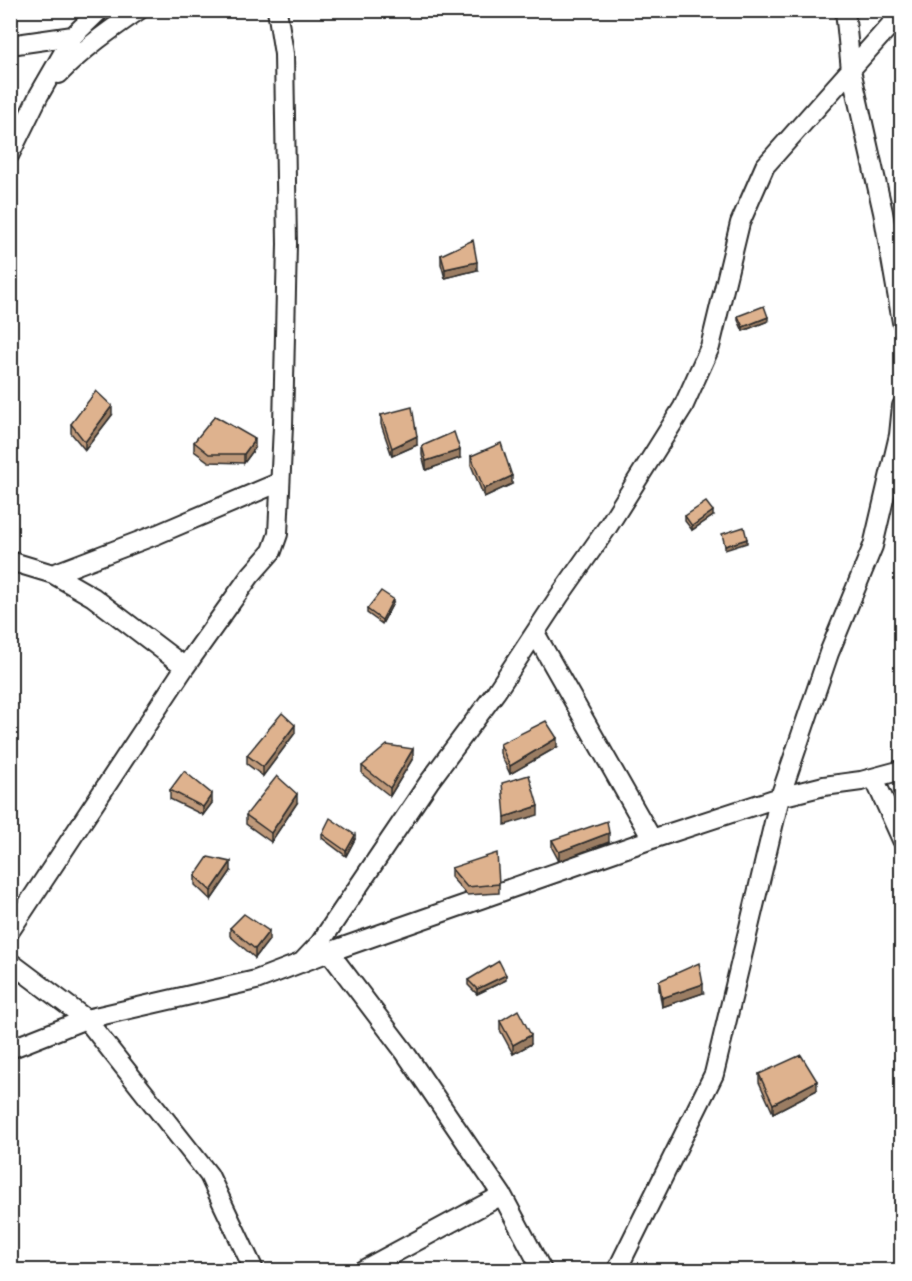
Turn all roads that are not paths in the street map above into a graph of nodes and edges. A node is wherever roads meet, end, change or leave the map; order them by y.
1 (100, 10) edge
2 (139, 10) edge
3 (278, 10) edge
4 (845, 10) edge
5 (902, 12) edge
6 (73, 36) junction
7 (10, 45) edge
8 (851, 70) junction
9 (39, 95) junction
10 (10, 154) edge
11 (902, 322) edge
12 (902, 406) edge
13 (900, 436) edge
14 (280, 482) junction
15 (10, 561) edge
16 (53, 574) junction
17 (535, 633) junction
18 (185, 667) junction
19 (902, 770) edge
20 (874, 778) junction
21 (780, 797) junction
22 (652, 839) junction
23 (902, 840) edge
24 (10, 931) edge
25 (329, 952) junction
26 (10, 962) edge
27 (301, 963) junction
28 (86, 1019) junction
29 (10, 1049) edge
30 (502, 1195) junction
31 (371, 1269) edge
32 (254, 1270) edge
33 (542, 1270) edge
34 (617, 1270) edge

1 - 6 street
2 - 9 street
3 - 14 street
4 - 8 street
5 - 8 street
6 - 7 street
6 - 9 street
8 - 11 street
8 - 17 street
9 - 10 street
12 - 13 street
13 - 21 street
14 - 16 street
14 - 18 street
15 - 16 street
16 - 18 street
17 - 22 street
17 - 27 street
18 - 24 street
19 - 20 street
20 - 21 street
20 - 23 street
21 - 22 street
21 - 34 street
22 - 25 street
25 - 27 street
25 - 30 street
26 - 28 street
27 - 28 street
28 - 29 street
28 - 32 street
30 - 31 street
30 - 33 street

